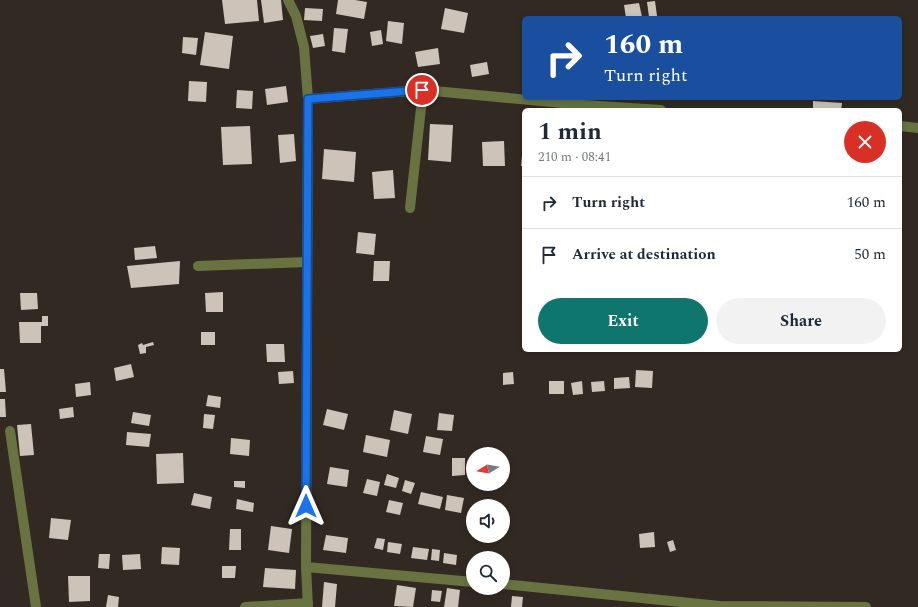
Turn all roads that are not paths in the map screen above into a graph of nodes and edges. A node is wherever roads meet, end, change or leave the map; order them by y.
1 (288, 0) edge
2 (422, 90) junction
3 (308, 99) junction
4 (522, 99) edge
5 (530, 100) edge
6 (630, 108) edge
7 (902, 126) edge
8 (918, 128) edge
9 (410, 208) dead end
10 (307, 262) junction
11 (198, 266) dead end
12 (10, 431) dead end
13 (306, 566) junction
14 (466, 581) edge
15 (510, 585) edge
16 (308, 605) edge
17 (36, 607) edge
18 (245, 607) edge
19 (866, 607) edge

1 - 3 street
2 - 3 street
2 - 4 street
2 - 9 street
3 - 10 street
5 - 6 street
7 - 8 street
10 - 11 street
10 - 13 street
12 - 17 street
13 - 14 street
13 - 16 street
15 - 19 street
16 - 18 street

